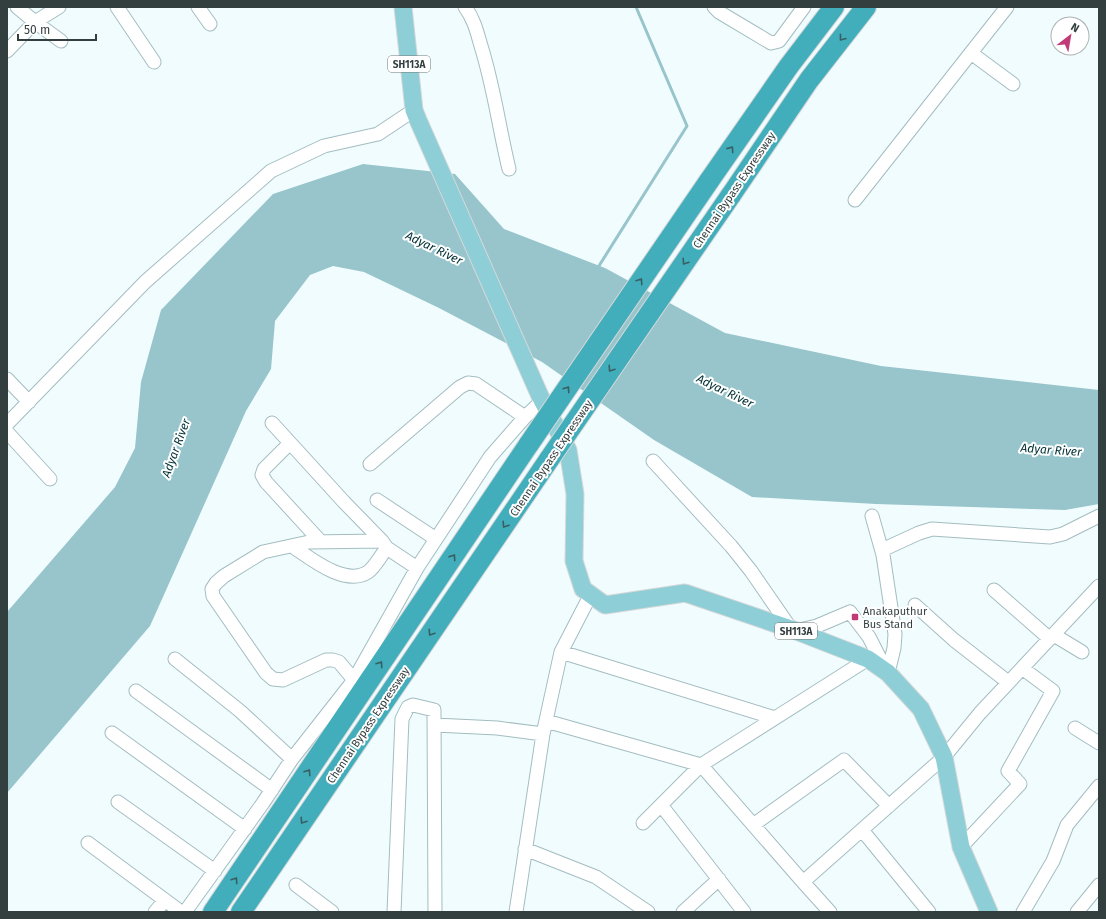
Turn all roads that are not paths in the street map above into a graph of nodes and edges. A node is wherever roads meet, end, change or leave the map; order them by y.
1 (17, 7) edge
2 (59, 7) edge
3 (117, 7) edge
4 (198, 7) edge
5 (403, 7) edge
6 (465, 7) edge
7 (714, 7) edge
8 (804, 7) edge
9 (834, 7) edge
10 (866, 7) edge
11 (1007, 7) edge
12 (35, 22) junction
13 (210, 24) dead end
14 (61, 41) dead end
15 (7, 51) edge
16 (972, 53) junction
17 (154, 62) dead end
18 (1013, 84) dead end
19 (416, 115) junction
20 (509, 169) dead end
21 (855, 200) dead end
22 (7, 379) edge
23 (541, 398) junction
24 (29, 402) junction
25 (525, 417) junction
26 (272, 423) dead end
27 (7, 424) edge
28 (7, 432) edge
29 (290, 443) junction
30 (653, 461) dead end
31 (370, 464) dead end
32 (50, 479) dead end
33 (376, 500) dead end
34 (872, 516) dead end
35 (1099, 516) edge
36 (436, 539) junction
37 (321, 542) junction
38 (385, 544) junction
39 (292, 546) junction
40 (882, 550) junction
41 (417, 568) junction
42 (1099, 586) edge
43 (994, 590) dead end
44 (591, 594) junction
45 (915, 605) dead end
46 (793, 630) junction
47 (1052, 637) junction
48 (561, 652) junction
49 (1082, 652) dead end
50 (175, 659) dead end
51 (868, 660) junction
52 (1022, 668) junction
53 (888, 673) junction
54 (354, 680) junction
55 (1008, 682) junction
56 (136, 691) dead end
57 (775, 718) junction
58 (546, 721) junction
59 (435, 725) junction
60 (1074, 728) dead end
61 (112, 733) dead end
62 (543, 734) junction
63 (1099, 743) edge
64 (944, 757) junction
65 (292, 759) junction
66 (701, 765) junction
67 (1099, 786) edge
68 (272, 790) junction
69 (118, 802) dead end
70 (661, 805) junction
71 (889, 806) junction
72 (643, 823) dead end
73 (753, 825) junction
74 (245, 829) junction
75 (862, 830) junction
76 (88, 843) dead end
77 (961, 847) junction
78 (525, 849) junction
79 (215, 871) junction
80 (719, 879) junction
81 (803, 882) junction
82 (296, 885) dead end
83 (1099, 885) edge
84 (165, 900) junction
85 (983, 909) edge
86 (155, 912) edge
87 (181, 912) edge
88 (185, 912) edge
89 (213, 912) edge
90 (241, 912) edge
91 (332, 912) edge
92 (394, 912) edge
93 (435, 912) edge
94 (516, 912) edge
95 (648, 912) edge
96 (683, 912) edge
97 (744, 912) edge
98 (830, 912) edge
99 (929, 912) edge
100 (1023, 912) edge
101 (1077, 912) edge

1 - 12 street
2 - 12 street
3 - 17 street
4 - 13 street
5 - 19 main road, SH113A
6 - 20 street
7 - 8 street
89 -> 9 highway, bridge
10 -> 90 highway, Chennai Bypass Expressway, bridge
11 - 16 street
12 - 14 street
12 - 15 street
16 - 18 street
16 - 21 street
19 - 23 main road, SH113A
19 - 24 street
22 - 24 street
23 - 25 street
23 - 44 main road, SH113A
24 - 27 street
25 - 31 street
25 - 36 street
26 - 29 street
28 - 32 street
29 - 37 street
29 - 38 street
30 - 46 street
33 - 36 street
34 - 40 street
35 - 40 street
36 - 41 street
37 - 38 street
37 - 39 street
38 - 39 street
38 - 41 street
39 - 54 street
40 - 53 street
41 - 54 street
42 - 47 street
43 - 47 street
44 - 46 main road, SH113A
44 - 48 street
45 - 55 street
46 - 51 main road, SH113A
46 - 53 street
47 - 49 street
47 - 52 street
48 - 57 street
48 - 58 street
50 - 65 street
51 - 53 main road, SH113A
51 - 57 street
52 - 55 street
52 - 77 street
53 - 64 main road, SH113A
54 - 65 street
55 - 64 street
56 - 68 street
57 - 66 street
58 - 62 street
58 - 66 street
59 - 62 street
59 - 92 street
59 - 93 street
60 - 63 street
61 - 74 street
62 - 78 street
64 - 71 street
64 - 77 main road, SH113A
65 - 68 street
66 - 70 street
66 - 73 street
67 - 100 street
68 - 74 street
69 - 79 street
70 - 72 street
70 - 80 street
71 - 73 street
71 - 75 street
73 - 81 street
74 - 79 street
75 - 81 street
75 - 99 street
76 - 84 street
77 - 85 main road, SH113A
78 - 94 street
78 - 95 street
79 - 88 street
80 - 96 street
80 - 97 street
81 - 98 street
82 - 91 street
83 - 101 street
84 - 86 street
84 - 87 street

